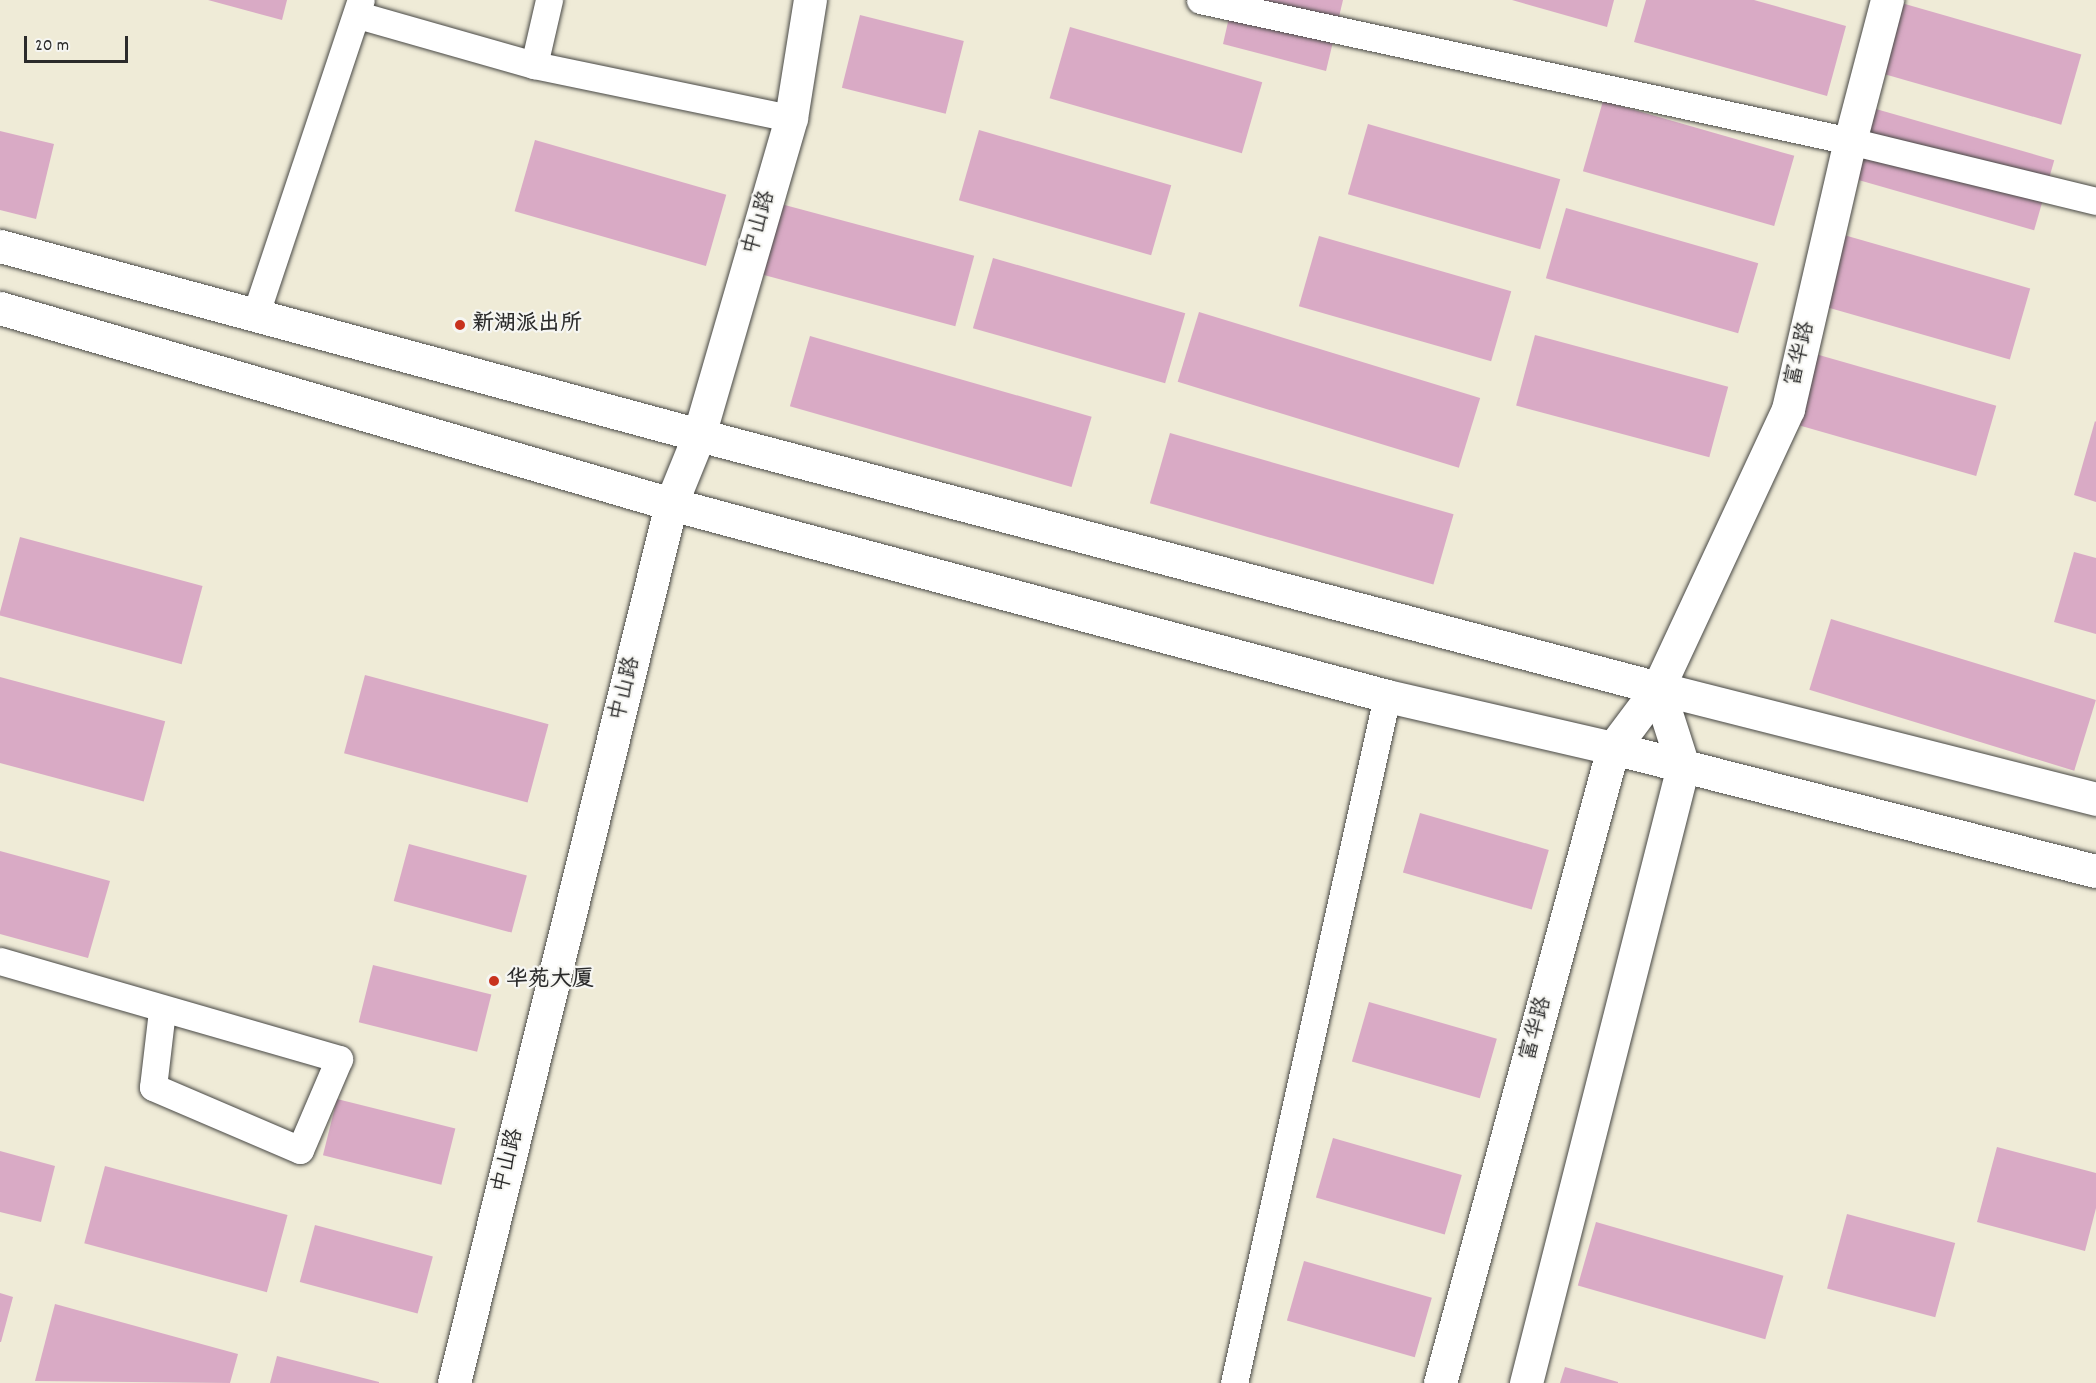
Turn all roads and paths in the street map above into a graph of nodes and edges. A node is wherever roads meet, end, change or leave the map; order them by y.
1 (549, 0) edge
2 (810, 0) edge
3 (1200, 0) edge
4 (1887, 0) edge
5 (360, 8) edge
6 (534, 65) junction
7 (791, 118) junction
8 (1850, 141) junction
9 (2096, 201) edge
10 (0, 246) edge
11 (0, 308) edge
12 (256, 314) junction
13 (699, 435) junction
14 (671, 504) junction
15 (1658, 688) junction
16 (1387, 696) junction
17 (1613, 748) junction
18 (1683, 766) junction
19 (2096, 799) edge
20 (2096, 871) edge
21 (0, 961) edge
22 (162, 1010) junction
23 (454, 1383) edge
24 (1234, 1383) edge
25 (1440, 1383) edge
26 (1526, 1383) edge

1 - 6 street
2 - 7 street, 中山路
3 - 8 street
4 - 8 street, 富华路
5 - 6 street
5 - 12 street
6 - 7 street
7 - 13 street, 中山路
8 - 9 street
8 - 15 street, 富华路
10 - 12 street
11 - 14 street
12 - 13 street
13 - 14 street, 中山路
13 - 15 street
14 - 16 street
14 - 23 street, 中山路
15 - 17 street, 富华路
15 - 18 street
15 - 19 street
16 - 17 street
16 - 24 street
17 - 18 street
17 - 25 street, 富华路
18 - 20 street
18 - 26 street
21 - 22 street
22 - 22 street

